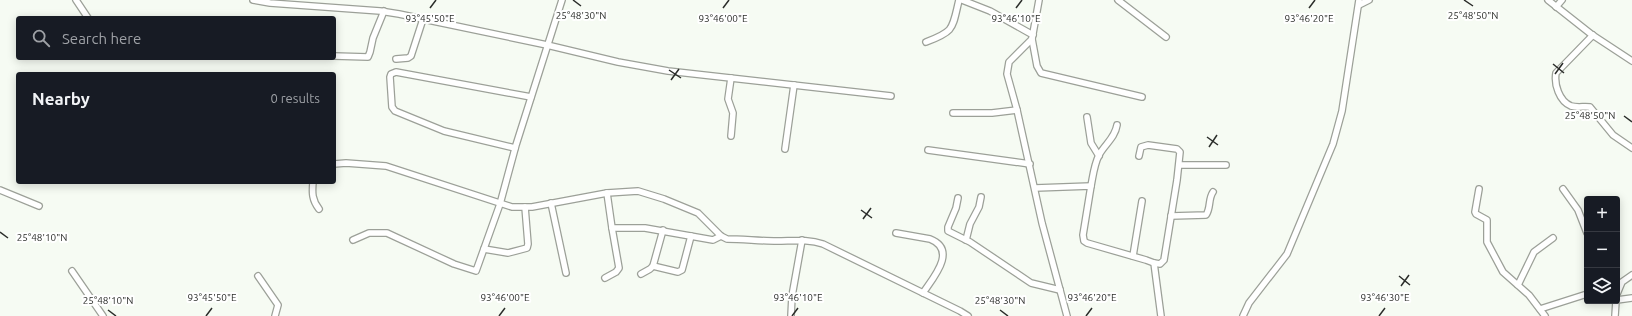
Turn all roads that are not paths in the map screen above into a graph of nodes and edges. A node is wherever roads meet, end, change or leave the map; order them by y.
1 (76, 0) edge
2 (253, 0) edge
3 (562, 0) edge
4 (959, 0) edge
5 (962, 0) edge
6 (1039, 0) edge
7 (1118, 0) edge
8 (1369, 0) edge
9 (1548, 0) edge
10 (1562, 0) edge
11 (1359, 2) edge
12 (1556, 7) junction
13 (384, 12) junction
14 (87, 16) edge
15 (423, 19) junction
16 (1593, 35) junction
17 (1166, 36) dead end
18 (1033, 37) junction
19 (926, 42) dead end
20 (547, 45) junction
21 (336, 56) edge
22 (396, 59) dead end
23 (1632, 62) edge
24 (731, 78) junction
25 (794, 85) junction
26 (891, 96) dead end
27 (531, 97) junction
28 (1142, 97) dead end
29 (1017, 110) junction
30 (953, 113) dead end
31 (1086, 117) dead end
32 (1116, 125) dead end
33 (731, 136) dead end
34 (515, 148) junction
35 (1632, 148) edge
36 (785, 149) dead end
37 (928, 150) dead end
38 (1099, 156) junction
39 (1139, 156) dead end
40 (336, 164) edge
41 (1030, 164) junction
42 (1179, 165) junction
43 (1226, 165) dead end
44 (314, 184) edge
45 (1090, 186) junction
46 (1035, 188) junction
47 (1479, 189) dead end
48 (1563, 189) dead end
49 (0, 190) edge
50 (1213, 192) dead end
51 (606, 193) junction
52 (958, 198) dead end
53 (981, 198) dead end
54 (1142, 201) dead end
55 (551, 203) junction
56 (500, 204) junction
57 (39, 206) dead end
58 (525, 207) junction
59 (319, 209) dead end
60 (1171, 216) junction
61 (612, 228) junction
62 (663, 230) junction
63 (1587, 232) edge
64 (896, 233) dead end
65 (691, 236) junction
66 (721, 236) junction
67 (1553, 238) dead end
68 (353, 240) dead end
69 (802, 240) junction
70 (966, 240) junction
71 (484, 249) junction
72 (1133, 256) junction
73 (1154, 263) junction
74 (653, 266) junction
75 (72, 271) dead end
76 (566, 273) dead end
77 (641, 274) dead end
78 (1632, 275) edge
79 (258, 276) dead end
80 (605, 278) dead end
81 (1620, 283) edge
82 (1518, 285) junction
83 (1060, 290) junction
84 (923, 293) junction
85 (1584, 295) edge
86 (1632, 298) edge
87 (1620, 300) edge
88 (1616, 304) edge
89 (1540, 309) junction
90 (103, 316) edge
91 (275, 316) edge
92 (791, 316) edge
93 (968, 316) edge
94 (1067, 316) edge
95 (1162, 316) edge
96 (1243, 316) edge
97 (1545, 316) edge
98 (1615, 316) edge

1 - 14 street
2 - 13 street
3 - 20 street
4 - 19 street
5 - 18 street
6 - 18 street
7 - 17 street
8 - 11 street
9 - 12 street
10 - 12 street
11 - 96 street
12 - 16 street
13 - 15 street
13 - 21 street
15 - 20 street
15 - 22 street
16 - 23 street
16 - 35 street
18 - 28 street
18 - 29 street
20 - 24 street
20 - 27 street
24 - 25 street
24 - 33 street
25 - 26 street
25 - 36 street
27 - 34 street
27 - 34 street
29 - 30 street
29 - 41 street
31 - 38 street
32 - 38 street
34 - 56 street
37 - 41 street
38 - 45 street
39 - 42 street
40 - 56 street
41 - 46 street
42 - 43 street
42 - 60 street
44 - 59 street
45 - 46 street
45 - 72 street
46 - 83 street
47 - 82 street
48 - 63 street
49 - 57 street
50 - 60 street
51 - 55 street
51 - 61 street
51 - 66 street
52 - 70 street
53 - 70 street
54 - 72 street
55 - 58 street
55 - 76 street
56 - 58 street
56 - 71 street
58 - 71 street
60 - 73 street
61 - 62 street
61 - 80 street
62 - 65 street
62 - 74 street
64 - 84 street
65 - 66 street
65 - 74 street
66 - 69 street
67 - 82 street
68 - 71 street
69 - 84 street
69 - 92 street
70 - 83 street
72 - 73 street
73 - 95 street
74 - 77 street
75 - 90 street
78 - 81 street
79 - 91 street
82 - 89 street
83 - 94 street
84 - 93 street
85 - 89 street
86 - 87 street
88 - 98 street
89 - 97 street

